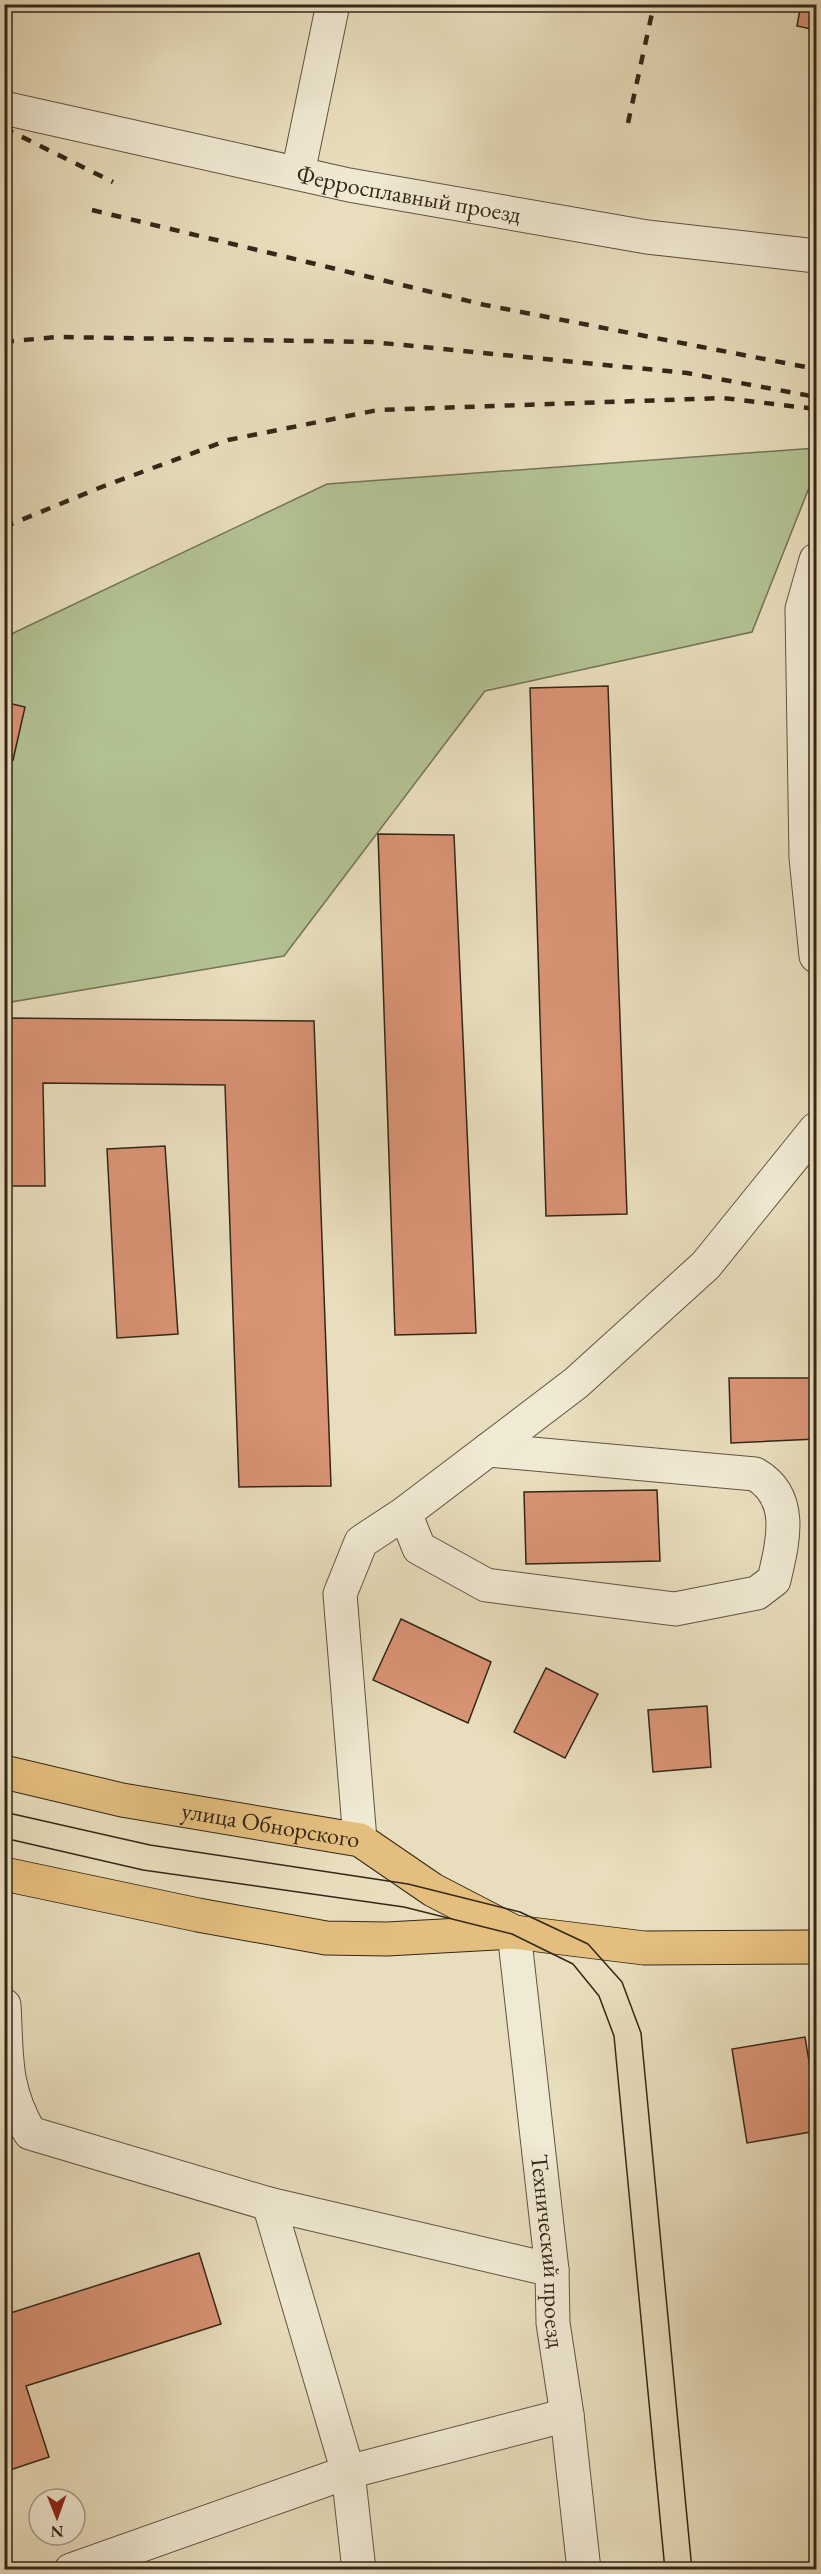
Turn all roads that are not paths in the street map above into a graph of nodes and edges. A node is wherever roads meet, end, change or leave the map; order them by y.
1 (333, 4) edge
2 (4, 108) edge
3 (298, 173) junction
4 (816, 256) edge
5 (816, 560) edge
6 (816, 956) edge
7 (816, 1129) edge
8 (488, 1450) junction
9 (405, 1513) junction
10 (4, 1772) edge
11 (360, 1840) junction
12 (4, 1874) edge
13 (514, 1932) junction
14 (816, 1947) edge
15 (4, 2005) edge
16 (269, 2204) junction
17 (552, 2270) junction
18 (567, 2415) junction
19 (348, 2472) junction
20 (71, 2570) edge
21 (359, 2570) edge
22 (584, 2570) edge

1 - 3 street
2 - 3 street, Ферросплавный проезд
3 - 4 street, Ферросплавный проезд
5 - 6 street
7 - 8 street
8 - 9 street
8 - 9 street
9 - 11 street
10 - 11 main road, улица Обнорского
11 - 13 main road, улица Обнорского
12 - 13 main road, улица Обнорского
13 - 14 main road, улица Обнорского
13 - 17 street, Технический проезд
15 - 16 street
16 - 17 street
16 - 19 street
17 - 18 street, Технический проезд
18 - 19 street
18 - 22 street, Технический проезд
19 - 20 street
19 - 21 street

